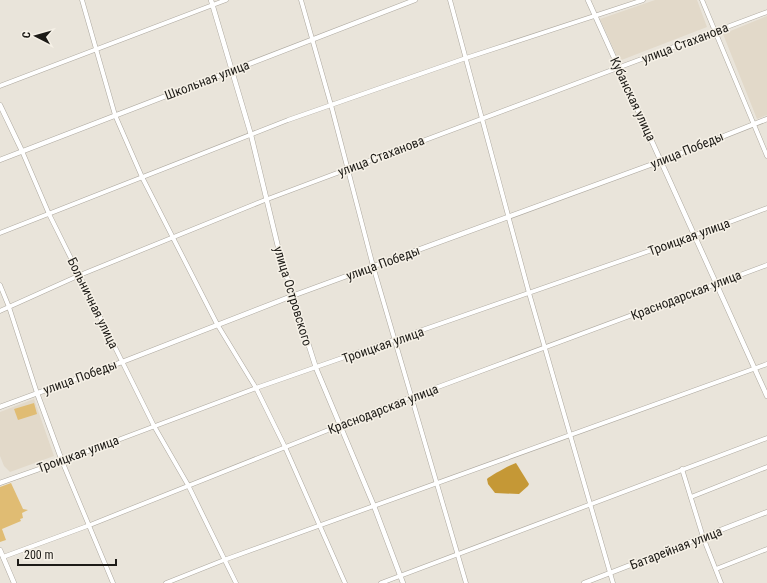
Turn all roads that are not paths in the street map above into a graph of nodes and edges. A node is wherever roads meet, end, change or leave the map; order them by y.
1 (82, 0) edge
2 (226, 0) edge
3 (301, 0) edge
4 (415, 0) edge
5 (450, 0) edge
6 (588, 0) edge
7 (643, 0) edge
8 (702, 0) edge
9 (212, 2) edge
10 (767, 12) edge
11 (595, 16) junction
12 (716, 31) junction
13 (313, 40) junction
14 (96, 49) junction
15 (466, 58) junction
16 (619, 68) junction
17 (232, 70) junction
18 (0, 86) edge
19 (0, 105) edge
20 (331, 105) junction
21 (115, 115) junction
22 (480, 118) junction
23 (767, 119) edge
24 (755, 124) junction
25 (251, 135) junction
26 (22, 151) junction
27 (767, 156) edge
28 (0, 160) edge
29 (661, 161) junction
30 (347, 169) junction
31 (142, 177) junction
32 (265, 200) junction
33 (767, 208) edge
34 (49, 214) junction
35 (508, 218) junction
36 (0, 233) edge
37 (695, 235) junction
38 (172, 238) junction
39 (767, 265) edge
40 (373, 266) junction
41 (80, 275) junction
42 (716, 284) junction
43 (0, 285) edge
44 (529, 293) junction
45 (292, 296) junction
46 (9, 307) junction
47 (0, 311) edge
48 (217, 324) junction
49 (395, 341) junction
50 (545, 348) junction
51 (122, 362) junction
52 (767, 364) edge
53 (316, 368) junction
54 (754, 369) junction
55 (256, 388) junction
56 (37, 393) junction
57 (767, 396) edge
58 (411, 398) junction
59 (0, 407) edge
60 (154, 426) junction
61 (340, 426) junction
62 (571, 435) junction
63 (767, 438) edge
64 (285, 447) junction
65 (62, 461) junction
66 (767, 467) edge
67 (682, 469) junction
68 (0, 483) edge
69 (437, 483) junction
70 (188, 485) junction
71 (690, 497) junction
72 (590, 505) junction
73 (374, 506) junction
74 (767, 512) edge
75 (90, 525) junction
76 (320, 526) junction
77 (703, 537) junction
78 (767, 549) edge
79 (0, 550) edge
80 (458, 554) junction
81 (1, 558) edge
82 (224, 560) junction
83 (716, 569) junction
84 (610, 573) junction
85 (399, 576) junction
86 (14, 583) edge
87 (113, 583) edge
88 (166, 583) edge
89 (236, 583) edge
90 (345, 583) edge
91 (380, 583) edge
92 (403, 583) edge
93 (466, 583) edge
94 (584, 583) edge
95 (613, 583) edge
96 (721, 583) edge

1 - 14 street
2 - 9 street
3 - 13 street
4 - 13 street, Школьная улица
5 - 15 street
6 - 11 street, Кубанская улица
7 - 11 street
8 - 12 street
9 - 14 street
9 - 17 street, улица Островского
10 - 12 street, улица Стаханова
11 - 15 street
11 - 16 street, Кубанская улица
12 - 16 street, улица Стаханова
12 - 24 street
13 - 17 street, Школьная улица
13 - 20 street
14 - 18 street
14 - 21 street
15 - 20 street
15 - 22 street
16 - 22 street, улица Стаханова
16 - 29 street, Кубанская улица
17 - 21 street, Школьная улица
17 - 25 street, улица Островского
19 - 26 street, Больничная улица
20 - 25 street
20 - 30 street
21 - 26 street, Школьная улица
21 - 31 street
22 - 30 street, улица Стаханова
22 - 35 street
23 - 24 street, улица Победы
24 - 27 street
24 - 29 street, улица Победы
25 - 31 street
25 - 32 street, улица Островского
26 - 28 street, Школьная улица
26 - 34 street, Больничная улица
29 - 35 street, улица Победы
29 - 37 street, Кубанская улица
30 - 32 street, улица Стаханова
30 - 40 street
31 - 34 street
31 - 38 street
32 - 38 street, улица Стаханова
32 - 45 street, улица Островского
33 - 37 street, Троицкая улица
34 - 36 street
34 - 41 street, Больничная улица
35 - 40 street, улица Победы
35 - 44 street
37 - 42 street, Кубанская улица
37 - 44 street, Троицкая улица
38 - 41 street, улица Стаханова
38 - 48 street
39 - 42 street, Краснодарская улица
40 - 45 street, улица Победы
40 - 49 street
41 - 46 street, улица Стаханова
41 - 51 street, Больничная улица
42 - 50 street, Краснодарская улица
42 - 54 street, Кубанская улица
43 - 46 street
44 - 49 street, Троицкая улица
44 - 50 street
45 - 48 street, улица Победы
45 - 53 street, улица Островского
46 - 47 street, улица Стаханова
46 - 56 street
48 - 51 street, улица Победы
48 - 55 street
49 - 53 street, Троицкая улица
49 - 58 street
50 - 58 street, Краснодарская улица
50 - 62 street
51 - 56 street, улица Победы
51 - 60 street, Больничная улица
52 - 54 street
53 - 55 street, Троицкая улица
53 - 61 street, улица Островского
54 - 57 street, Кубанская улица
54 - 62 street
55 - 60 street, Троицкая улица
55 - 64 street
56 - 59 street, улица Победы
56 - 65 street
58 - 61 street, Краснодарская улица
58 - 69 street
60 - 65 street, Троицкая улица
60 - 70 street, Больничная улица
61 - 64 street, Краснодарская улица
61 - 73 street, улица Островского
62 - 69 street
62 - 72 street
63 - 67 street
64 - 70 street, Краснодарская улица
64 - 76 street
65 - 68 street, Троицкая улица
65 - 75 street
66 - 71 street
67 - 71 street
67 - 72 street
69 - 73 street
69 - 80 street
70 - 75 street, Краснодарская улица
70 - 82 street, Больничная улица
71 - 77 street
72 - 80 street
72 - 84 street
73 - 76 street
73 - 85 street, улица Островского
74 - 77 street, Батарейная улица
75 - 81 street, Краснодарская улица
75 - 87 street
76 - 82 street
76 - 90 street
77 - 83 street
77 - 84 street, Батарейная улица
78 - 83 street
79 - 81 street
80 - 85 street
80 - 93 street
81 - 86 street
82 - 88 street
82 - 89 street, Больничная улица
83 - 96 street
84 - 94 street, Батарейная улица
84 - 95 street
85 - 91 street
85 - 92 street, улица Островского

